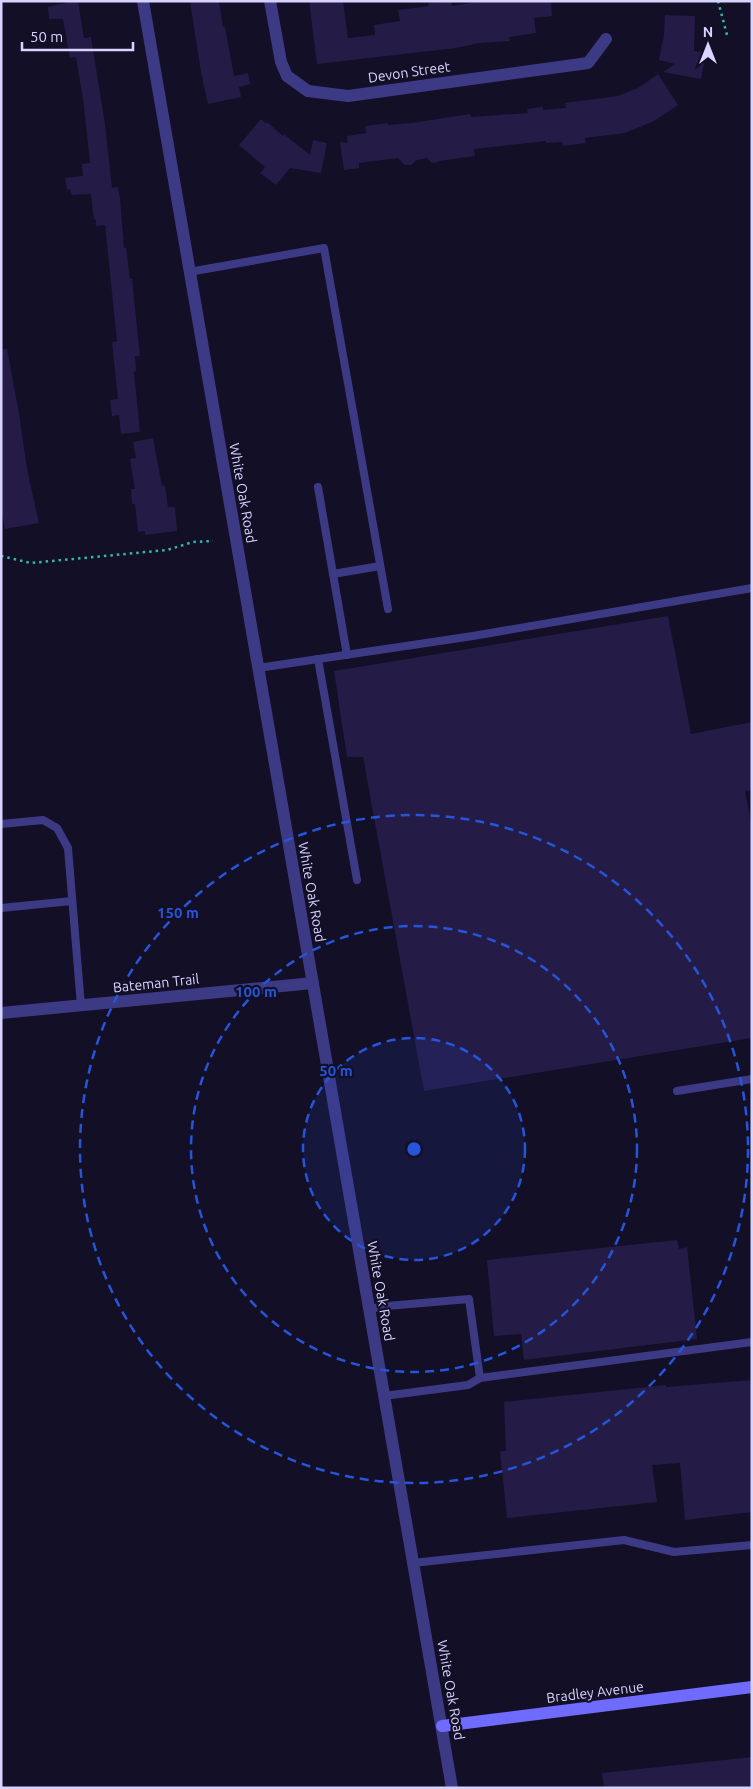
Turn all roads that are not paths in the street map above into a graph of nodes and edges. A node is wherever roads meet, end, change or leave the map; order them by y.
1 (142, 1) edge
2 (270, 1) edge
3 (606, 39) dead end
4 (189, 272) junction
5 (318, 487) dead end
6 (380, 566) junction
7 (333, 574) junction
8 (752, 588) edge
9 (388, 610) dead end
10 (347, 655) junction
11 (318, 659) junction
12 (258, 668) junction
13 (1, 824) edge
14 (357, 880) dead end
15 (72, 901) junction
16 (1, 908) edge
17 (313, 983) junction
18 (81, 1006) junction
19 (1, 1013) edge
20 (752, 1079) edge
21 (677, 1091) dead end
22 (369, 1310) junction
23 (752, 1342) edge
24 (480, 1378) junction
25 (384, 1396) junction
26 (752, 1545) edge
27 (413, 1563) junction
28 (752, 1687) edge
29 (442, 1726) junction
30 (452, 1788) edge

1 - 4 street, White Oak Road
2 - 3 street, Devon Street
4 - 6 lane
4 - 12 street, White Oak Road
5 - 7 lane
6 - 7 lane
6 - 9 lane
7 - 10 lane
8 - 10 lane
10 - 11 lane
11 - 12 lane
11 - 14 lane
12 - 17 street, White Oak Road
13 - 15 lane
15 - 16 lane
15 - 18 lane
17 - 18 street, Bateman Trail
17 - 22 street, White Oak Road
18 - 19 street, Bateman Trail
20 - 21 lane
22 - 24 lane
22 - 25 street, White Oak Road
23 - 24 lane
24 - 25 lane
25 - 27 street, White Oak Road
26 - 27 lane
27 - 29 street, White Oak Road
28 - 29 main road, Bradley Avenue
29 - 30 street, White Oak Road

